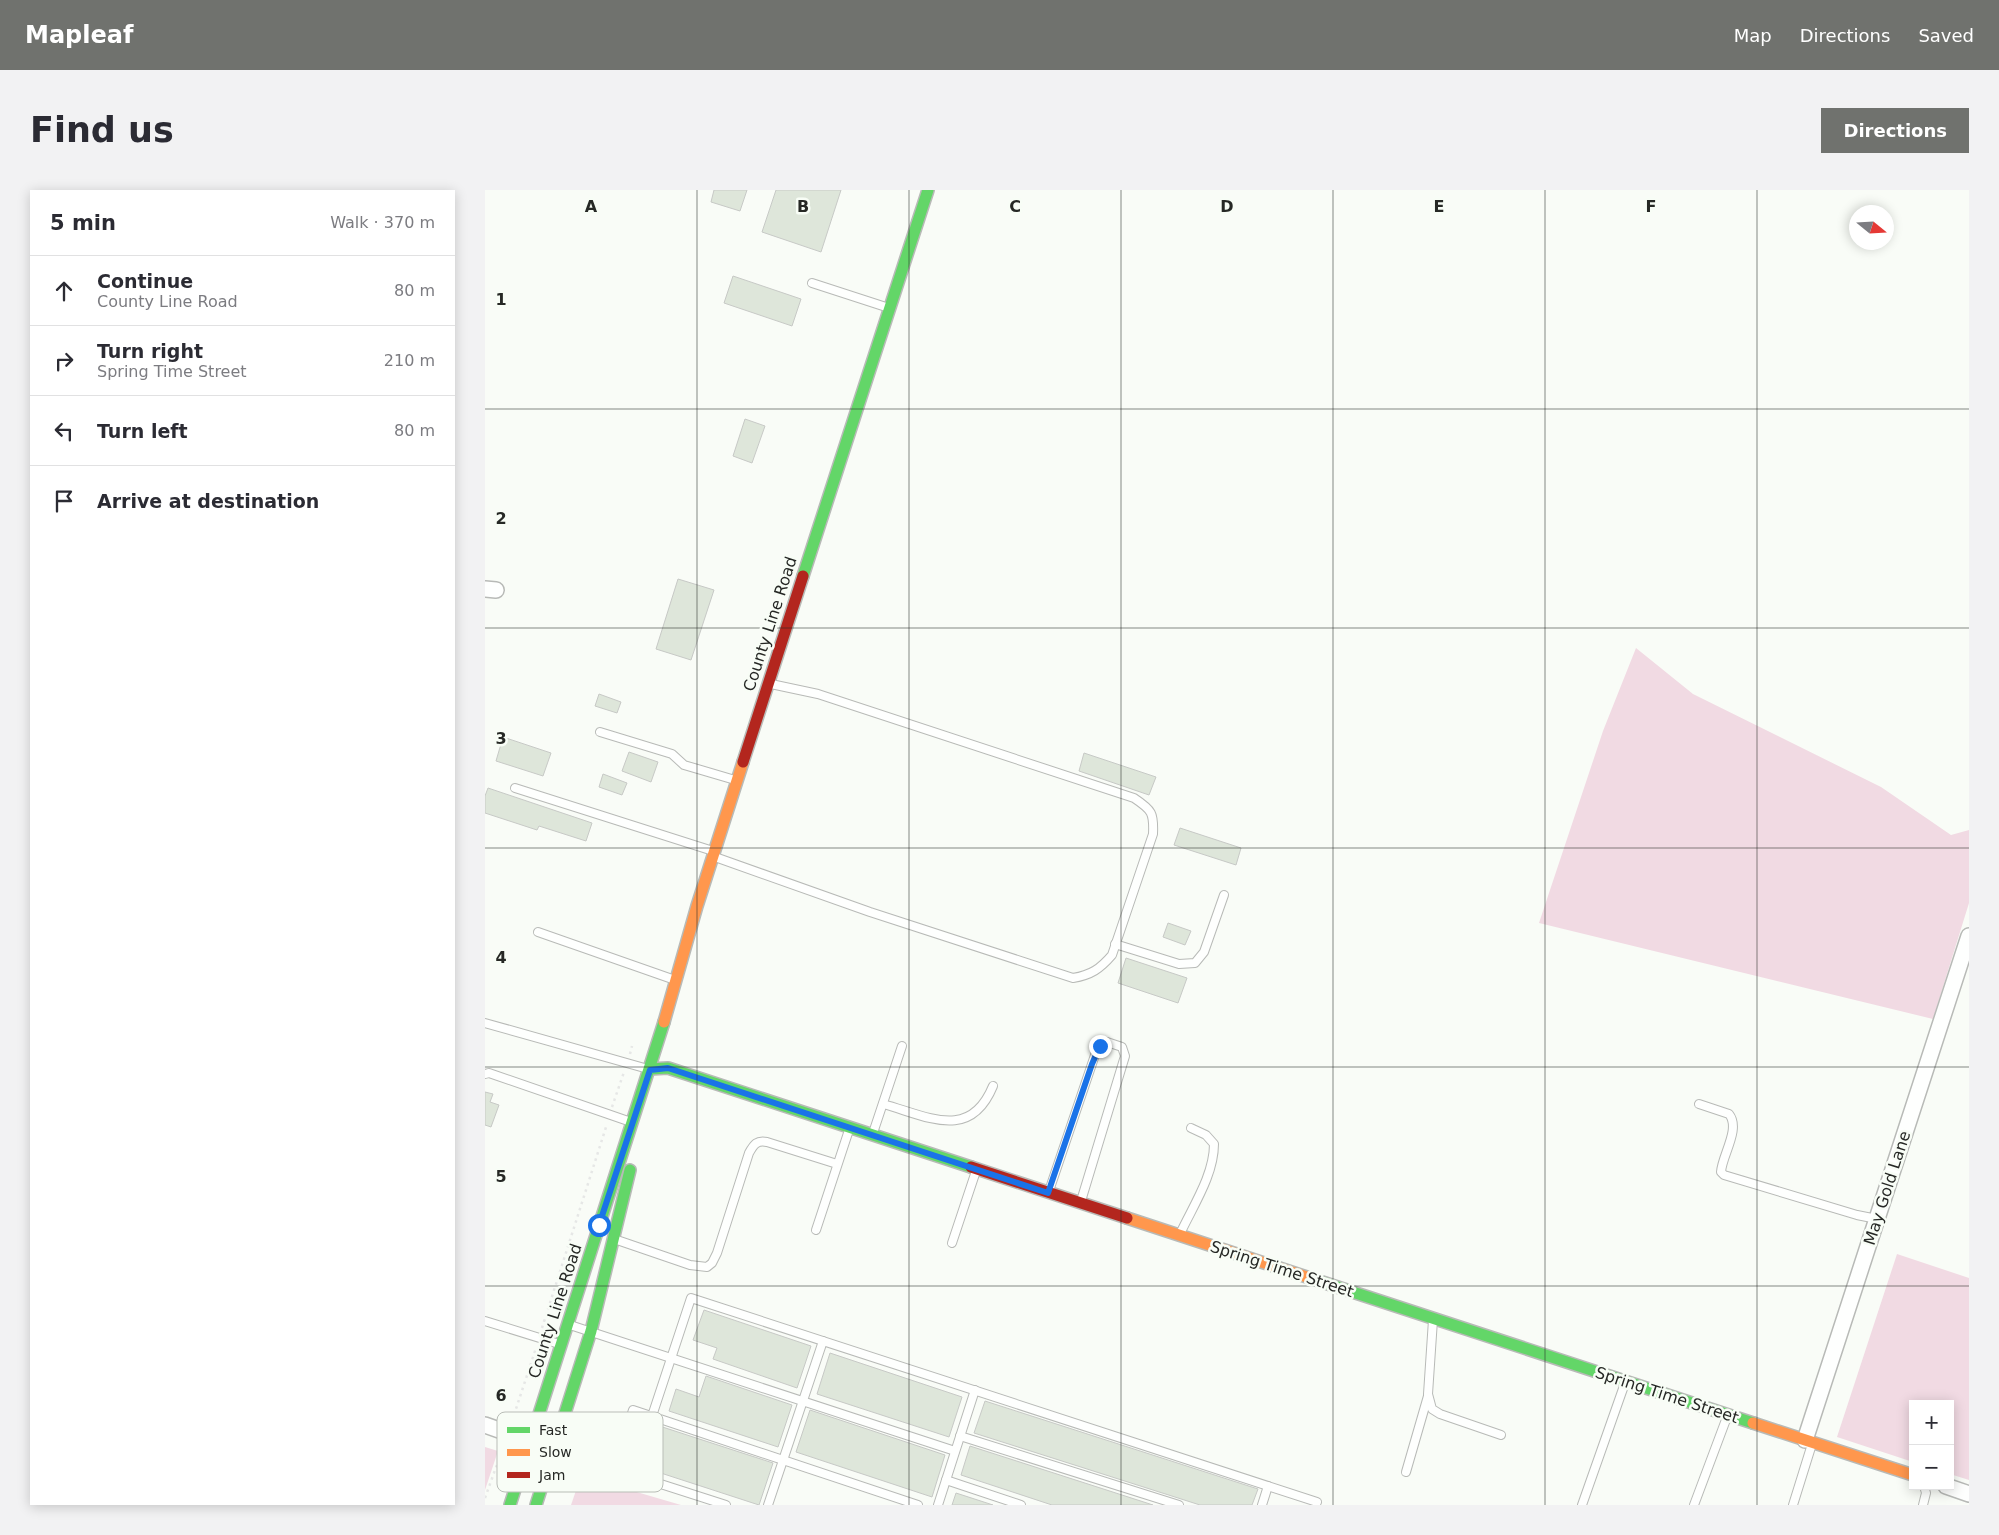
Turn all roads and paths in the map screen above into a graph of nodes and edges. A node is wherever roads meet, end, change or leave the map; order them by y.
1 (927, 190) edge
2 (812, 284) dead end
3 (889, 308) junction
4 (768, 683) junction
5 (599, 732) dead end
6 (737, 781) junction
7 (515, 788) dead end
8 (714, 854) junction
9 (1224, 895) dead end
10 (538, 932) dead end
11 (1969, 936) edge
12 (1115, 944) junction
13 (677, 981) junction
14 (485, 1022) edge
15 (632, 1046) dead end
16 (902, 1046) dead end
17 (627, 1063) junction
18 (650, 1070) junction
19 (485, 1074) edge
20 (993, 1086) dead end
21 (883, 1104) junction
22 (1699, 1104) dead end
23 (610, 1115) junction
24 (633, 1122) junction
25 (849, 1128) junction
26 (1191, 1128) dead end
27 (873, 1135) junction
28 (837, 1164) junction
29 (977, 1169) junction
30 (1048, 1193) junction
31 (1080, 1203) junction
32 (1877, 1219) junction
33 (816, 1230) dead end
34 (1179, 1236) junction
35 (615, 1240) junction
36 (952, 1243) dead end
37 (1433, 1318) junction
38 (485, 1321) edge
39 (568, 1324) junction
40 (591, 1331) junction
41 (539, 1338) junction
42 (823, 1341) junction
43 (561, 1345) junction
44 (671, 1358) junction
45 (1625, 1381) junction
46 (975, 1390) junction
47 (1428, 1394) junction
48 (803, 1401) junction
49 (515, 1412) edge
50 (540, 1412) edge
51 (565, 1412) edge
52 (653, 1412) edge
53 (1727, 1415) junction
54 (663, 1420) edge
55 (485, 1425) edge
56 (497, 1429) edge
57 (1501, 1435) dead end
58 (960, 1436) junction
59 (1808, 1441) junction
60 (955, 1451) junction
61 (783, 1460) junction
62 (497, 1464) edge
63 (1405, 1472) dead end
64 (1909, 1474) edge
65 (946, 1480) junction
66 (663, 1485) edge
67 (1268, 1486) junction
68 (1954, 1489) edge
69 (1925, 1490) edge
70 (513, 1492) edge
71 (540, 1492) edge
72 (1969, 1494) edge
73 (485, 1498) edge
74 (1317, 1502) dead end
75 (509, 1505) edge
76 (536, 1505) edge
77 (726, 1505) edge
78 (769, 1505) edge
79 (918, 1505) edge
80 (938, 1505) edge
81 (1021, 1505) edge
82 (1179, 1505) edge
83 (1262, 1505) edge
84 (1582, 1505) edge
85 (1694, 1505) edge
86 (1793, 1505) edge
87 (1923, 1505) edge

1 - 3 main road, County Line Road
2 - 3 lane
3 - 4 main road, County Line Road
4 - 6 main road, County Line Road
4 - 12 lane
5 - 6 lane
6 - 8 main road, County Line Road
7 - 8 lane
8 - 12 lane
8 - 13 main road, County Line Road
9 - 12 lane
10 - 13 lane
11 - 32 street, May Gold Lane
13 - 18 main road, County Line Road
14 - 17 lane
15 - 17 path
16 - 21 lane
17 - 18 lane
17 - 23 path
18 - 24 main road, County Line Road
18 - 25 main road, Spring Time Street
18 - 35 main road, County Line Road
19 - 23 lane
20 - 21 lane
21 - 27 lane
22 - 32 lane
23 - 24 lane
23 - 41 path
24 - 39 main road, County Line Road
25 - 27 main road, Spring Time Street
25 - 28 lane
26 - 34 lane
27 - 29 main road, Spring Time Street
28 - 33 lane
28 - 35 lane
29 - 30 main road, Spring Time Street
29 - 36 lane
30 - 31 main road, Spring Time Street
30 - 31 lane
31 - 34 main road, Spring Time Street
32 - 59 street, May Gold Lane
34 - 37 main road, Spring Time Street
35 - 40 main road, County Line Road
37 - 45 main road, Spring Time Street
37 - 47 lane
38 - 41 lane
39 - 40 lane
39 - 43 main road, County Line Road
40 - 44 lane
40 - 51 main road, County Line Road
41 - 43 lane
41 - 49 path
42 - 44 lane
42 - 46 lane
42 - 48 lane
43 - 50 main road, County Line Road
44 - 48 lane
44 - 52 lane
45 - 53 main road, Spring Time Street
45 - 84 lane
46 - 58 lane
46 - 67 lane
47 - 57 lane
47 - 63 lane
48 - 60 lane
48 - 61 lane
53 - 59 main road, Spring Time Street
53 - 85 lane
54 - 61 lane
55 - 56 street
58 - 60 lane
58 - 82 lane
59 - 64 main road, Spring Time Street
59 - 86 lane
60 - 65 lane
61 - 78 lane
61 - 79 lane
62 - 73 path
65 - 80 lane
65 - 81 lane
66 - 77 lane
67 - 74 lane
67 - 83 lane
68 - 72 street
69 - 87 lane
70 - 75 main road, County Line Road
71 - 76 main road, County Line Road

